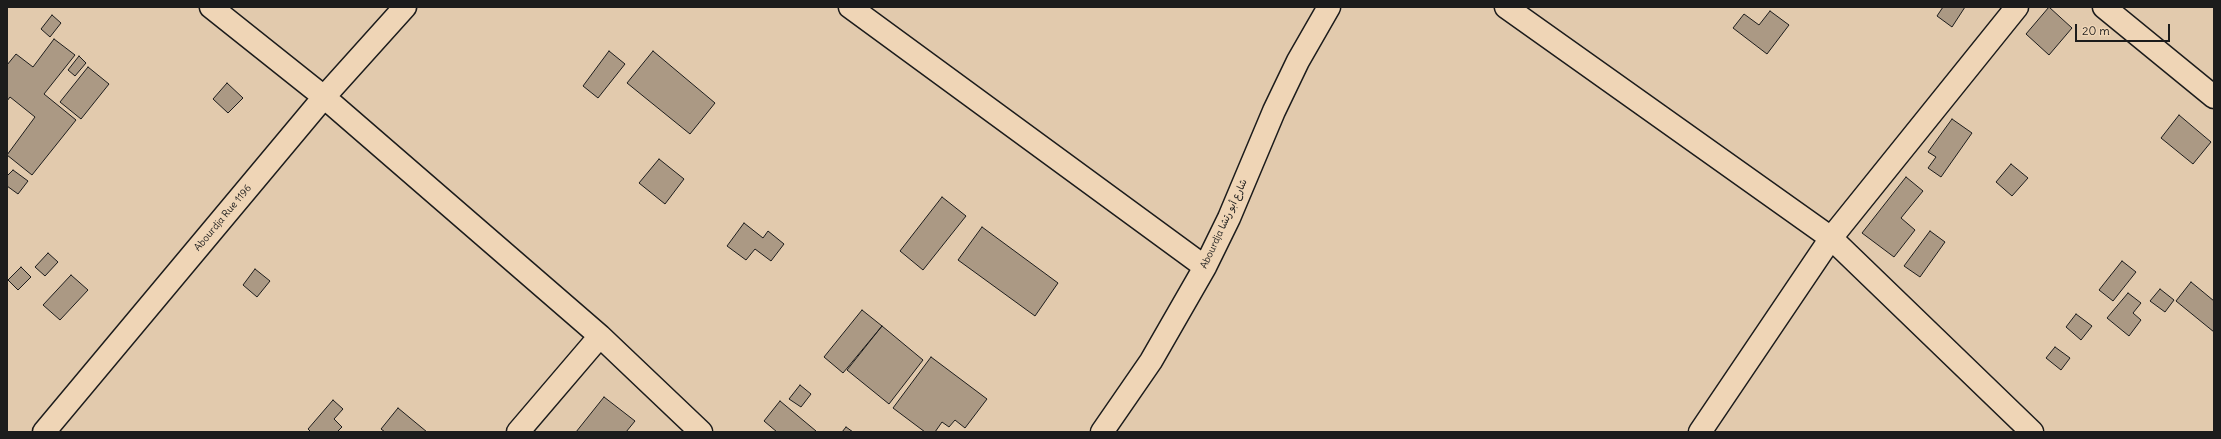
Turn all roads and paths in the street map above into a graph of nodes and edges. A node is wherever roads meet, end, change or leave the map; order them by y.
1 (211, 7) edge
2 (405, 7) edge
3 (850, 7) edge
4 (1329, 7) edge
5 (1506, 7) edge
6 (2017, 7) edge
7 (2104, 7) edge
8 (324, 97) junction
9 (2214, 97) edge
10 (1830, 238) junction
11 (1205, 267) junction
12 (600, 336) junction
13 (44, 432) edge
14 (518, 432) edge
15 (701, 432) edge
16 (1102, 432) edge
17 (1700, 432) edge
18 (2032, 432) edge

1 - 8 street
2 - 8 street, Abourdja Rue 1196
3 - 11 street
4 - 11 street, Abourdja شارع أبو رتشا
5 - 10 street
6 - 10 street
7 - 9 street
8 - 12 street
8 - 13 street, Abourdja Rue 1196
10 - 17 street
10 - 18 street
11 - 16 street, Abourdja شارع أبو رتشا
12 - 14 street
12 - 15 street

